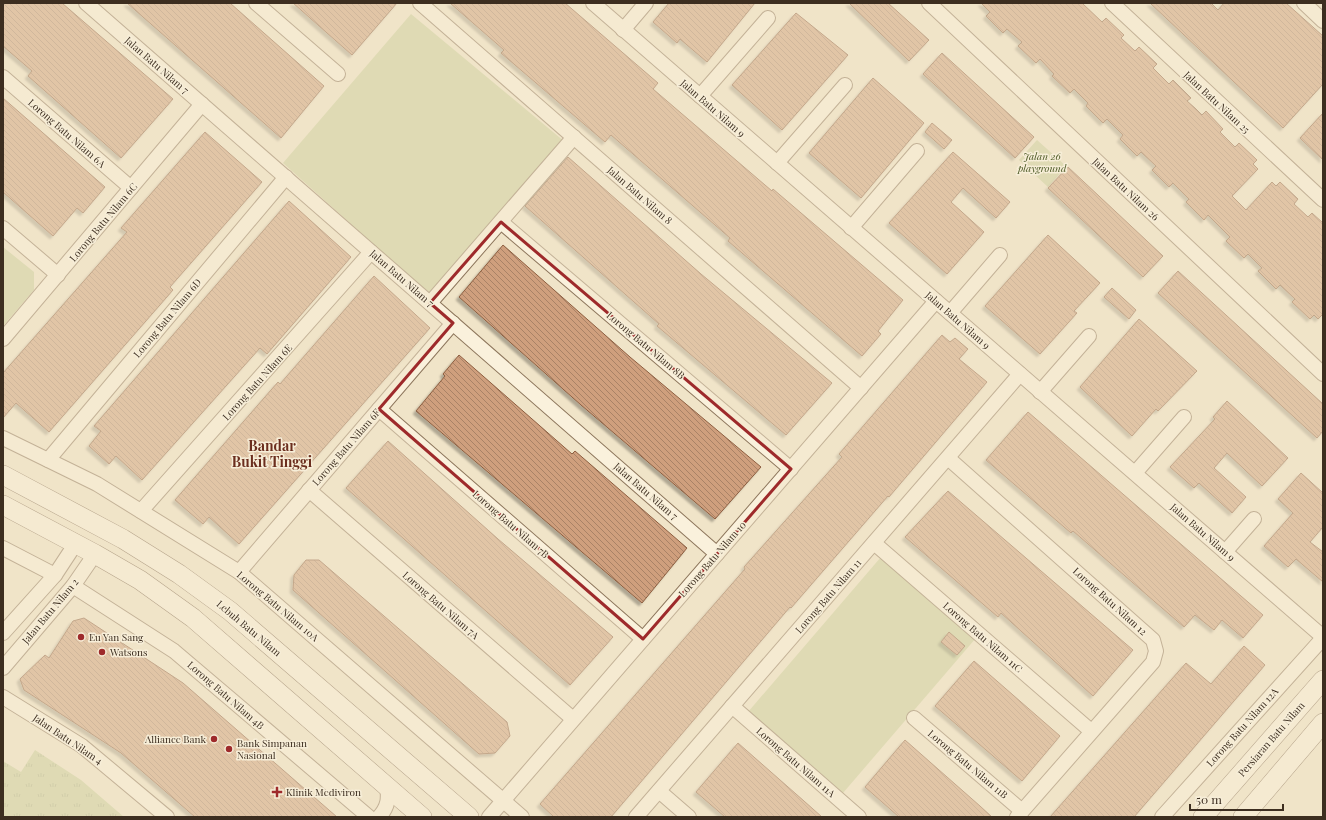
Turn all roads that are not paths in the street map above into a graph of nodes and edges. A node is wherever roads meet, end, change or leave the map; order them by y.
1 (86, 3) edge
2 (256, 3) edge
3 (420, 3) edge
4 (593, 3) edge
5 (646, 3) edge
6 (929, 3) edge
7 (1112, 3) edge
8 (1304, 3) edge
9 (768, 18) dead end
10 (1323, 21) edge
11 (624, 30) junction
12 (338, 74) dead end
13 (3, 77) edge
14 (845, 85) dead end
15 (700, 96) junction
16 (202, 104) junction
17 (574, 137) junction
18 (917, 151) dead end
19 (777, 163) junction
20 (286, 177) junction
21 (131, 188) junction
22 (1323, 200) edge
23 (501, 222) junction
24 (3, 228) edge
25 (851, 228) junction
26 (371, 252) junction
27 (1000, 255) dead end
28 (58, 275) junction
29 (936, 301) junction
30 (430, 303) junction
31 (950, 313) junction
32 (453, 323) junction
33 (1088, 336) dead end
34 (3, 339) edge
35 (1020, 374) junction
36 (1323, 374) edge
37 (861, 388) junction
38 (1040, 392) junction
39 (379, 409) junction
40 (1184, 417) dead end
41 (3, 438) edge
42 (948, 458) junction
43 (48, 460) junction
44 (791, 469) junction
45 (1135, 473) junction
46 (3, 475) edge
47 (309, 490) junction
48 (3, 505) edge
49 (141, 511) junction
50 (75, 514) junction
51 (1254, 519) dead end
52 (76, 543) junction
53 (874, 543) junction
54 (3, 548) edge
55 (1225, 552) junction
56 (95, 554) junction
57 (717, 554) junction
58 (240, 572) junction
59 (54, 575) junction
60 (73, 586) junction
61 (3, 633) edge
62 (1323, 637) edge
63 (643, 640) junction
64 (3, 668) edge
65 (1323, 680) edge
66 (1323, 695) edge
67 (3, 697) edge
68 (732, 706) junction
69 (914, 718) dead end
70 (573, 719) junction
71 (1288, 720) junction
72 (1323, 723) edge
73 (1091, 731) junction
74 (387, 786) junction
75 (659, 791) junction
76 (503, 800) junction
77 (1019, 814) edge
78 (168, 817) edge
79 (369, 817) edge
80 (379, 817) edge
81 (422, 817) edge
82 (469, 817) edge
83 (488, 817) edge
84 (522, 817) edge
85 (636, 817) edge
86 (689, 817) edge
87 (859, 817) edge
88 (1162, 817) edge
89 (1203, 817) edge
90 (1243, 817) edge

1 - 16 street, Jalan Batu Nilam 7
2 - 12 street
3 - 17 street, Jalan Batu Nilam 8
4 - 11 street, Jalan Batu Nilam 9
5 - 11 street
6 - 36 street, Jalan Batu Nilam 26
7 - 22 street, Jalan Batu Nilam 25
8 - 10 street
9 - 15 street
11 - 15 street, Jalan Batu Nilam 9
13 - 21 street, Lorong Batu Nilam 6A
14 - 19 street
15 - 19 street, Jalan Batu Nilam 9
16 - 20 street, Jalan Batu Nilam 7
16 - 21 street, Lorong Batu Nilam 6C
17 - 23 street
17 - 37 street, Jalan Batu Nilam 8
18 - 25 street
19 - 25 street, Jalan Batu Nilam 9
20 - 26 street, Jalan Batu Nilam 7
20 - 43 street, Lorong Batu Nilam 6D
21 - 28 street, Lorong Batu Nilam 6C
23 - 30 street
23 - 44 street, Lorong Batu Nilam 8B
24 - 28 street
25 - 29 street, Jalan Batu Nilam 9
26 - 30 street, Jalan Batu Nilam 7
26 - 49 street, Lorong Batu Nilam 6E
27 - 31 street
28 - 34 street, Lorong Batu Nilam 6C
29 - 31 street, Jalan Batu Nilam 9
29 - 37 street, Lorong Batu Nilam 10
30 - 32 street, Jalan Batu Nilam 7
31 - 35 street, Jalan Batu Nilam 9
32 - 39 street, Lorong Batu Nilam 6F
32 - 57 street, Jalan Batu Nilam 7
33 - 38 street
35 - 38 street, Jalan Batu Nilam 9
35 - 42 street, Lorong Batu Nilam 11
37 - 44 street, Lorong Batu Nilam 10
38 - 45 street, Jalan Batu Nilam 9
39 - 47 street, Lorong Batu Nilam 6F
39 - 63 street, Lorong Batu Nilam 7B
40 - 45 street
41 - 43 street, Lorong Batu Nilam 10A
42 - 53 street, Lorong Batu Nilam 11
42 - 73 street, Lorong Batu Nilam 12
43 - 49 street, Lorong Batu Nilam 10A
44 - 57 street, Lorong Batu Nilam 10
45 - 55 street, Jalan Batu Nilam 9
46 - 50 main road, Lebuh Batu Nilam
47 - 58 street, Lorong Batu Nilam 6F
47 - 70 street, Lorong Batu Nilam 7A
48 - 52 main road
49 - 58 street, Lorong Batu Nilam 10A
50 - 56 main road
50 - 82 main road, Lebuh Batu Nilam
51 - 55 street
52 - 56 main road
52 - 59 street, Jalan Batu Nilam 2
53 - 68 street, Lorong Batu Nilam 11
53 - 73 street, Lorong Batu Nilam 11C
54 - 59 street
55 - 62 street, Jalan Batu Nilam 9
56 - 60 street, Jalan Batu Nilam 2
56 - 74 main road
57 - 63 street, Lorong Batu Nilam 10
58 - 76 street, Lorong Batu Nilam 10A
59 - 61 street, Jalan Batu Nilam 2
60 - 64 street, Jalan Batu Nilam 2
60 - 79 street, Lorong Batu Nilam 4B
62 - 88 street, Lorong Batu Nilam 12A
63 - 70 street, Lorong Batu Nilam 10
65 - 71 main road, Persiaran Batu Nilam
66 - 71 main road
67 - 78 street, Jalan Batu Nilam 4
68 - 75 street, Lorong Batu Nilam 11
68 - 87 street, Lorong Batu Nilam 11A
69 - 77 street, Lorong Batu Nilam 11B
70 - 76 street, Lorong Batu Nilam 10
71 - 89 main road, Persiaran Batu Nilam
72 - 90 main road
73 - 77 street, Lorong Batu Nilam 12
74 - 80 street
74 - 81 main road
75 - 85 street, Lorong Batu Nilam 11
75 - 86 street
76 - 83 street, Lorong Batu Nilam 10
76 - 84 street, Lorong Batu Nilam 10A

